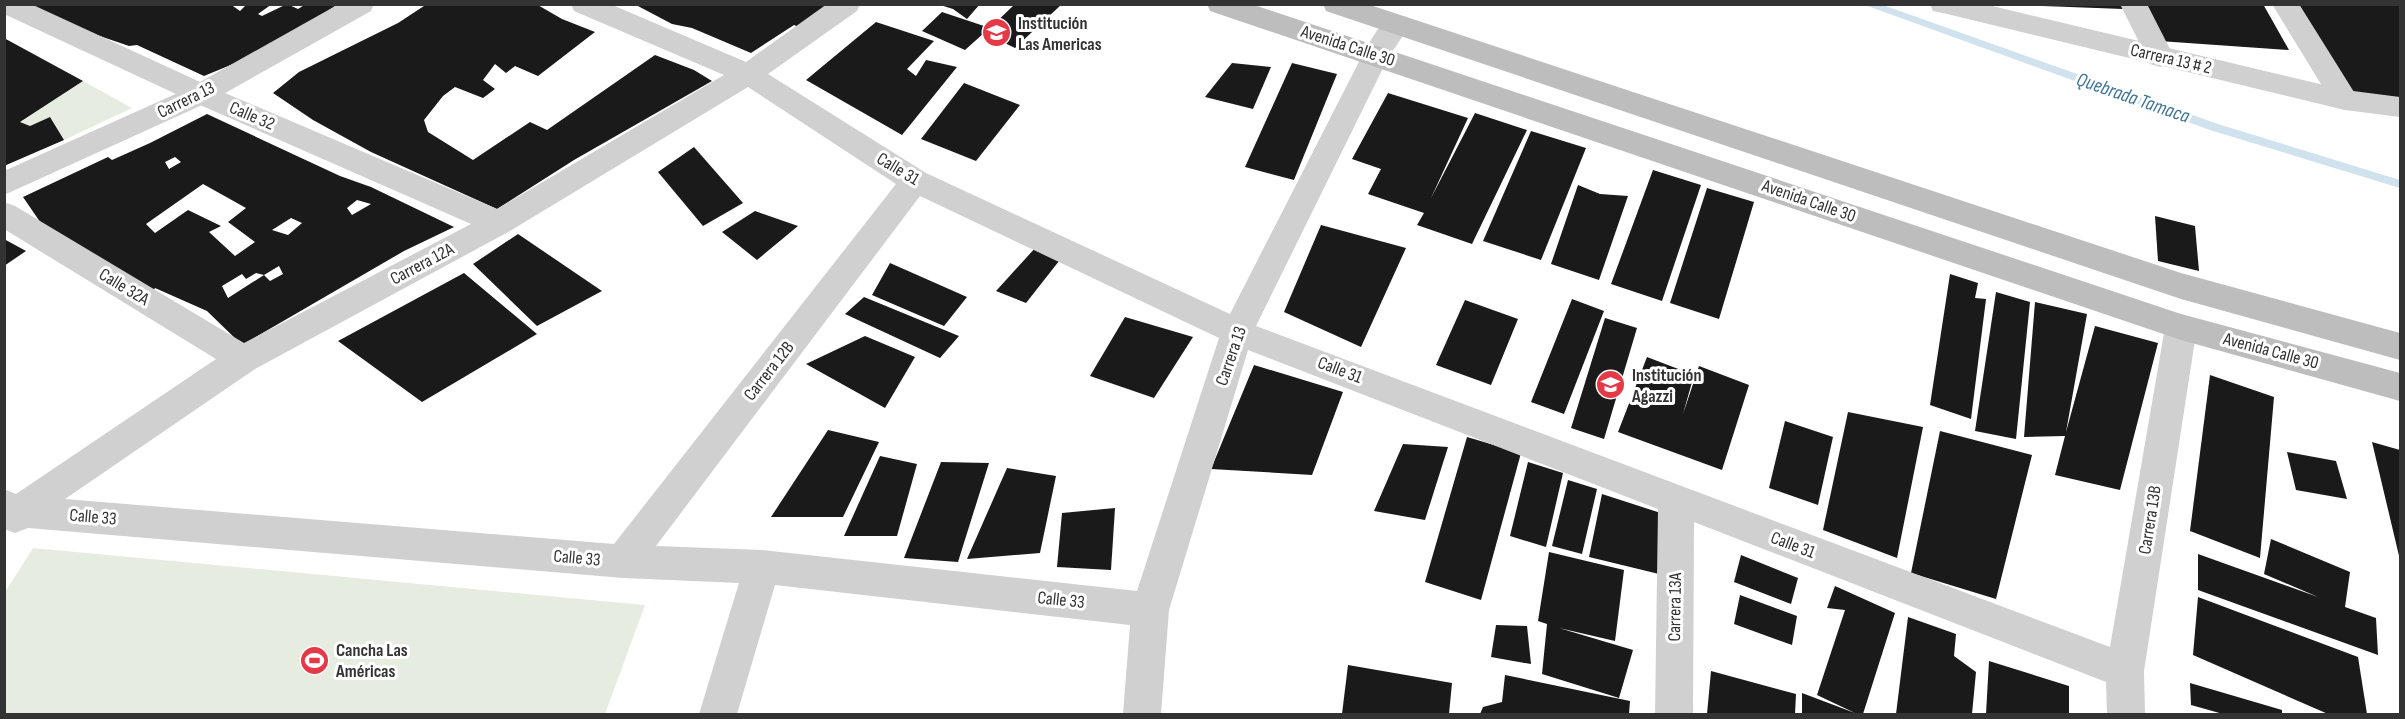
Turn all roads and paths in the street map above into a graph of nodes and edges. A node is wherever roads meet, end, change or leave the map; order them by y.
1 (6, 4) edge
2 (361, 4) edge
3 (584, 4) edge
4 (847, 4) edge
5 (1220, 4) edge
6 (1336, 4) edge
7 (2133, 4) edge
8 (2285, 4) edge
9 (1960, 7) edge
10 (1397, 24) junction
11 (1376, 55) junction
12 (2160, 57) junction
13 (748, 74) junction
14 (201, 94) junction
15 (2344, 100) junction
16 (2400, 107) edge
17 (915, 181) junction
18 (4, 184) edge
19 (4, 214) edge
20 (499, 223) junction
21 (2181, 327) junction
22 (1237, 332) junction
23 (2400, 346) edge
24 (243, 359) junction
25 (2400, 387) edge
26 (1676, 500) junction
27 (9, 515) edge
28 (623, 561) junction
29 (762, 567) junction
30 (1150, 610) junction
31 (2125, 671) junction
32 (718, 714) edge
33 (1142, 714) edge
34 (1674, 714) edge
35 (2126, 714) edge

1 - 14 street, Calle 32
2 - 14 street, Carrera 13
3 - 13 street, Calle 31
4 - 13 street, Carrera 12A
5 - 11 main road, Avenida Calle 30
6 - 10 main road, Avenida Calle 30
7 - 12 street
8 - 15 street
9 - 12 street, Carrera 13 # 2
10 - 11 street, Carrera 13
10 - 23 main road, Avenida Calle 30
11 - 21 main road, Avenida Calle 30
11 - 22 street, Carrera 13
12 - 15 street, Carrera 13 # 2
13 - 17 street, Calle 31
13 - 20 street, Carrera 12A
14 - 18 street, Carrera 13
14 - 20 street, Calle 32
15 - 16 street, Carrera 13 # 2
17 - 22 street, Calle 31
17 - 28 street, Carrera 12B
19 - 24 street, Calle 32A
20 - 24 street, Carrera 12A
21 - 25 main road, Avenida Calle 30
21 - 31 street, Carrera 13B
22 - 26 street, Calle 31
22 - 30 street, Carrera 13
24 - 27 street, Carrera 12A
26 - 31 street, Calle 31
26 - 34 street, Carrera 13A
27 - 28 street, Calle 33
28 - 29 street, Calle 33
29 - 30 street, Calle 33
29 - 32 street
30 - 33 street, Carrera 13
31 - 35 street, Carrera 13B

